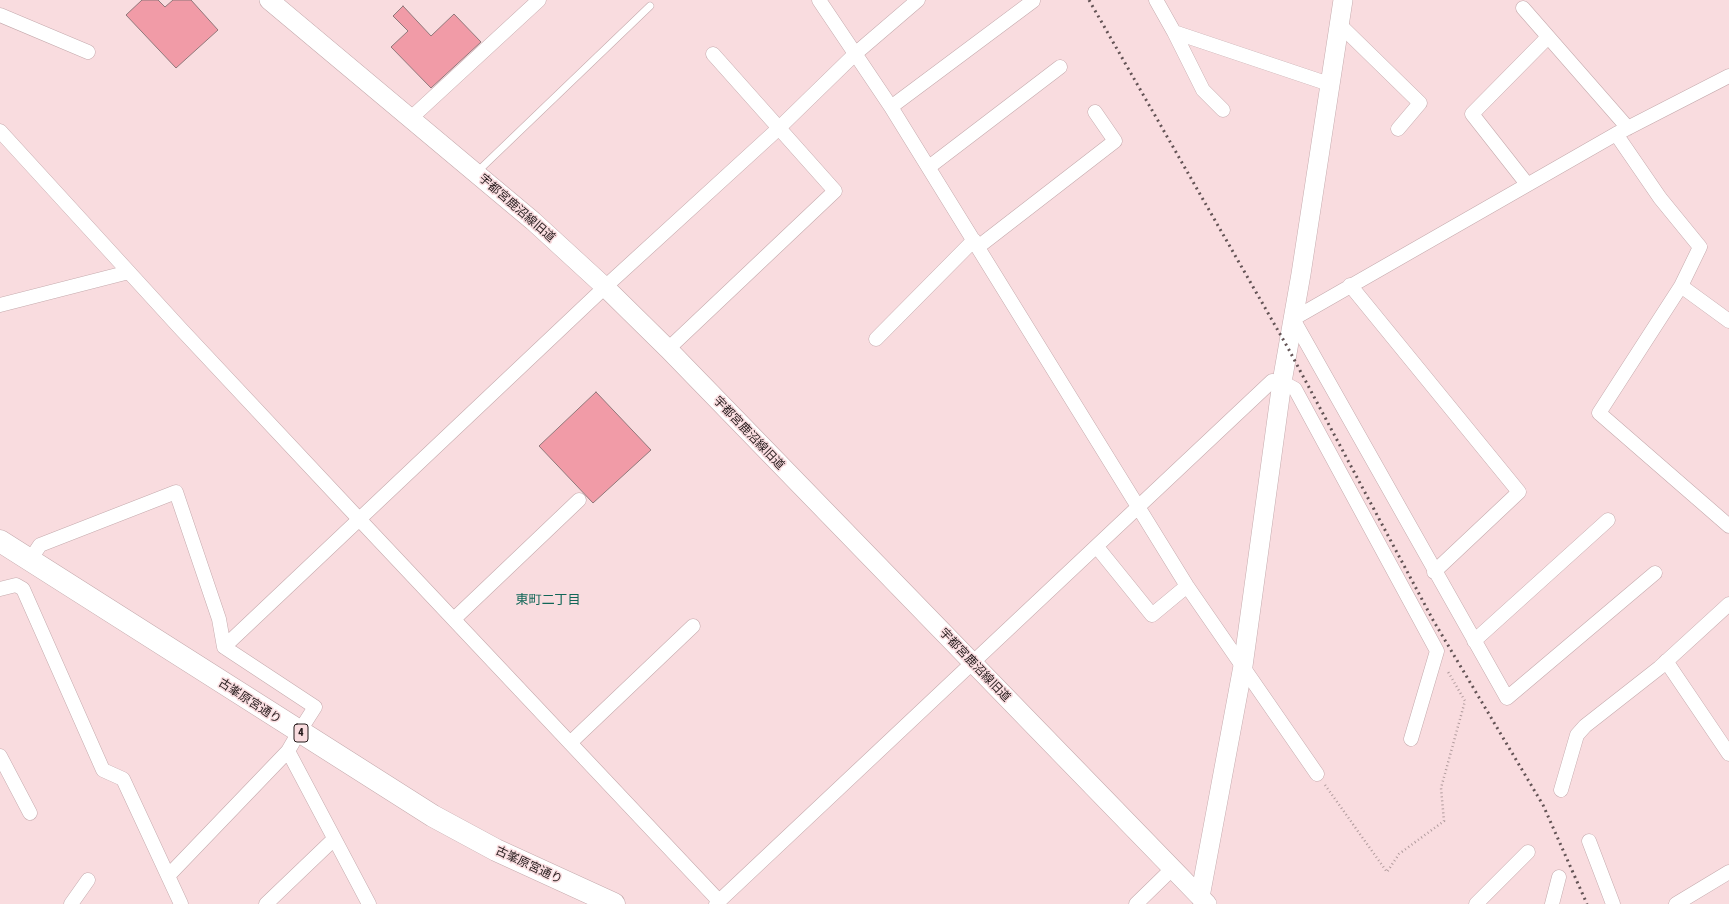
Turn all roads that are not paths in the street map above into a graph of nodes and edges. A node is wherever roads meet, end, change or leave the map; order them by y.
1 (268, 0) edge
2 (539, 0) edge
3 (819, 0) edge
4 (918, 0) edge
5 (1032, 0) edge
6 (1156, 0) edge
7 (1343, 0) edge
8 (650, 6) dead end
9 (1523, 8) dead end
10 (0, 15) edge
11 (1339, 24) junction
12 (1174, 32) junction
13 (1548, 36) junction
14 (88, 52) dead end
15 (713, 54) dead end
16 (855, 54) junction
17 (1060, 67) dead end
18 (1729, 76) edge
19 (1329, 84) junction
20 (892, 107) junction
21 (1223, 110) dead end
22 (1095, 112) dead end
23 (411, 118) junction
24 (779, 128) junction
25 (1398, 129) dead end
26 (0, 131) edge
27 (1622, 131) junction
28 (929, 167) junction
29 (476, 173) junction
30 (1527, 184) junction
31 (976, 244) junction
32 (129, 272) junction
33 (1350, 285) junction
34 (1681, 286) junction
35 (605, 287) junction
36 (0, 305) edge
37 (1293, 319) junction
38 (1729, 321) edge
39 (876, 339) dead end
40 (668, 349) junction
41 (1282, 382) junction
42 (579, 500) dead end
43 (1137, 506) junction
44 (359, 519) junction
45 (1608, 520) dead end
46 (1729, 526) edge
47 (0, 542) edge
48 (1097, 547) junction
49 (30, 560) junction
50 (1434, 572) junction
51 (1655, 573) dead end
52 (1188, 586) junction
53 (0, 589) edge
54 (1729, 604) edge
55 (454, 619) junction
56 (693, 626) dead end
57 (1474, 641) junction
58 (224, 648) junction
59 (1666, 661) junction
60 (972, 662) junction
61 (1242, 666) junction
62 (299, 732) junction
63 (1411, 739) dead end
64 (570, 743) junction
65 (288, 751) junction
66 (1729, 754) edge
67 (1, 764) edge
68 (1317, 774) road end
69 (1561, 790) dead end
70 (30, 813) dead end
71 (334, 839) junction
72 (1589, 841) dead end
73 (1528, 852) dead end
74 (1173, 868) junction
75 (1729, 872) edge
76 (168, 876) junction
77 (1559, 877) dead end
78 (88, 880) dead end
79 (1203, 901) edge
80 (718, 903) edge
81 (72, 904) edge
82 (181, 904) edge
83 (266, 904) edge
84 (368, 904) edge
85 (614, 904) edge
86 (1136, 904) edge
87 (1476, 904) edge
88 (1552, 904) edge
89 (1613, 904) edge
90 (1676, 904) edge

1 - 23 street, 宇都宮鹿沼線旧道
2 - 23 street
3 - 16 street
4 - 16 street
5 - 20 street
6 - 12 street
7 - 11 street
8 - 29 lane
9 - 13 street
10 - 14 street
11 - 19 street
11 - 25 street
12 - 19 street
12 - 21 street
13 - 27 street
13 - 30 street
15 - 24 street
16 - 20 street
16 - 24 street
17 - 28 street
18 - 27 street
19 - 37 street
20 - 28 street
22 - 31 street
23 - 29 street, 宇都宮鹿沼線旧道
24 - 35 street
24 - 40 street
26 - 32 street
27 - 30 street
27 - 34 street
28 - 31 street
29 - 35 street, 宇都宮鹿沼線旧道
30 - 33 street
31 - 39 street
31 - 43 street
32 - 36 street
32 - 44 street
33 - 37 street
33 - 50 street
34 - 38 street
34 - 46 street
35 - 40 street, 宇都宮鹿沼線旧道
35 - 44 street
37 - 41 street
37 - 50 street
40 - 60 street, 宇都宮鹿沼線旧道
41 - 43 street
41 - 61 street
41 - 63 street
42 - 55 street
43 - 48 street
43 - 52 street
44 - 55 street
44 - 58 street
45 - 57 street
47 - 49 main road, 古峯原宮通り / 4
48 - 52 street
48 - 60 street
49 - 58 street
49 - 62 main road, 古峯原宮通り / 4
50 - 57 street
51 - 57 street
52 - 61 street
53 - 76 street
54 - 59 street
55 - 64 street
56 - 64 street
58 - 62 street
59 - 66 street
59 - 69 street
60 - 74 street, 宇都宮鹿沼線旧道
60 - 80 street
61 - 68 street
61 - 79 street
62 - 65 street
62 - 85 main road, 古峯原宮通り / 4
64 - 80 street
65 - 71 street
65 - 76 street
67 - 70 street
71 - 83 street
71 - 84 street
72 - 89 street
73 - 87 street
74 - 79 street, 宇都宮鹿沼線旧道
74 - 86 street
75 - 90 street
76 - 82 street
77 - 88 street
78 - 81 street

